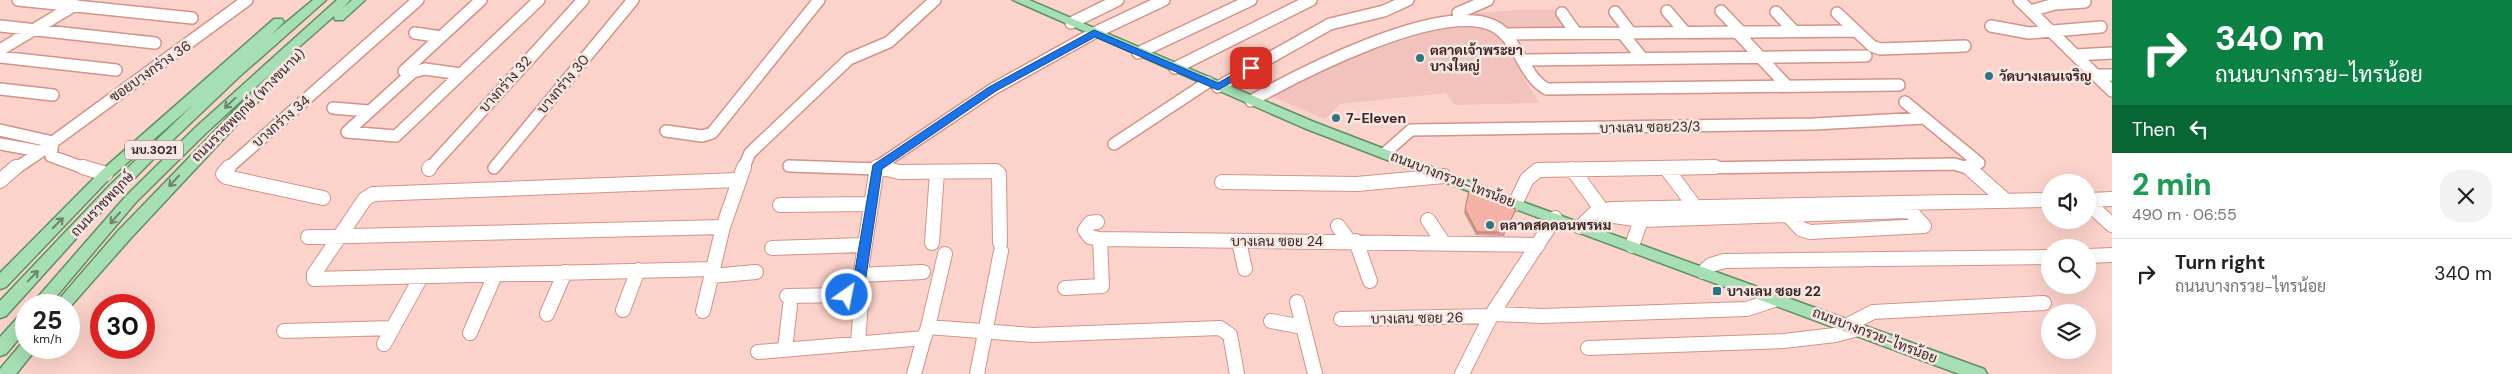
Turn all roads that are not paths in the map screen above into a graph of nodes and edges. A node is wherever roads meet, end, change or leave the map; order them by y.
1 (18, 0) edge
2 (247, 0) edge
3 (304, 0) edge
4 (320, 0) edge
5 (418, 0) edge
6 (481, 0) edge
7 (539, 0) edge
8 (583, 0) edge
9 (633, 0) edge
10 (819, 0) edge
11 (935, 0) edge
12 (1019, 0) edge
13 (1118, 0) edge
14 (1164, 0) edge
15 (1251, 0) edge
16 (1311, 0) edge
17 (1408, 0) edge
18 (1488, 0) edge
19 (2019, 0) edge
20 (352, 2) edge
21 (2085, 2) dead end
22 (79, 3) edge
23 (1667, 11) dead end
24 (1721, 11) dead end
25 (2030, 11) junction
26 (1616, 12) dead end
27 (1776, 12) dead end
28 (1458, 13) dead end
29 (1562, 13) dead end
30 (1837, 13) dead end
31 (192, 18) dead end
32 (1071, 23) junction
33 (0, 26) edge
34 (1991, 26) dead end
35 (2101, 27) dead end
36 (34, 30) junction
37 (1738, 31) junction
38 (1794, 31) junction
39 (1855, 31) junction
40 (1685, 32) junction
41 (2051, 32) junction
42 (414, 33) dead end
43 (1094, 33) junction
44 (1576, 33) junction
45 (1627, 33) junction
46 (1504, 34) junction
47 (441, 37) junction
48 (155, 43) dead end
49 (1965, 46) dead end
50 (0, 50) edge
51 (1138, 52) junction
52 (2112, 53) edge
53 (2076, 55) junction
54 (1866, 56) dead end
55 (0, 57) edge
56 (1761, 58) junction
57 (1643, 59) junction
58 (1523, 60) junction
59 (243, 66) junction
60 (1176, 68) junction
61 (116, 70) dead end
62 (462, 74) junction
63 (395, 79) dead end
64 (2107, 81) edge
65 (1213, 84) junction
66 (1899, 85) dead end
67 (1787, 86) junction
68 (0, 89) edge
69 (53, 95) dead end
70 (1251, 101) junction
71 (1905, 102) dead end
72 (333, 108) dead end
73 (368, 111) junction
74 (1924, 118) junction
75 (158, 128) junction
76 (0, 130) edge
77 (666, 131) dead end
78 (52, 143) junction
79 (0, 144) edge
80 (1114, 144) dead end
81 (39, 152) junction
82 (1385, 153) junction
83 (1979, 163) dead end
84 (790, 166) dead end
85 (877, 167) junction
86 (494, 168) dead end
87 (1666, 168) junction
88 (429, 169) dead end
89 (1572, 169) junction
90 (937, 172) junction
91 (106, 174) junction
92 (1444, 176) junction
93 (738, 180) junction
94 (0, 181) edge
95 (1222, 182) dead end
96 (323, 198) dead end
97 (2112, 199) edge
98 (2041, 200) edge
99 (2096, 200) edge
100 (2006, 201) junction
101 (870, 204) junction
102 (1515, 204) junction
103 (780, 205) dead end
104 (1696, 208) junction
105 (2096, 209) edge
106 (1599, 211) junction
107 (1790, 217) junction
108 (1556, 218) junction
109 (1428, 220) dead end
110 (1641, 220) junction
111 (1097, 222) dead end
112 (2112, 225) edge
113 (1338, 226) dead end
114 (723, 227) junction
115 (1580, 227) junction
116 (308, 237) dead end
117 (341, 237) junction
118 (1100, 239) junction
119 (1239, 241) junction
120 (1352, 241) junction
121 (1443, 242) junction
122 (932, 243) dead end
123 (863, 245) junction
124 (1538, 245) junction
125 (1632, 246) junction
126 (772, 248) dead end
127 (945, 254) dead end
128 (2096, 256) edge
129 (2112, 256) edge
130 (2041, 257) edge
131 (1245, 269) dead end
132 (638, 270) junction
133 (565, 272) junction
134 (711, 272) junction
135 (756, 272) dead end
136 (923, 272) dead end
137 (1703, 272) junction
138 (495, 274) junction
139 (859, 275) junction
140 (421, 277) junction
141 (1370, 281) dead end
142 (0, 283) edge
143 (1065, 288) dead end
144 (49, 294) edge
145 (72, 294) edge
146 (1777, 299) junction
147 (861, 302) dead end
148 (1297, 302) dead end
149 (2044, 303) dead end
150 (623, 310) dead end
151 (703, 311) dead end
152 (0, 312) edge
153 (547, 314) dead end
154 (1492, 315) junction
155 (1341, 319) dead end
156 (1271, 321) dead end
157 (1853, 327) junction
158 (394, 328) junction
159 (1303, 328) junction
160 (284, 331) dead end
161 (15, 332) edge
162 (986, 332) junction
163 (926, 333) junction
164 (470, 334) dead end
165 (858, 343) junction
166 (384, 344) dead end
167 (1588, 348) dead end
168 (0, 349) edge
169 (784, 349) junction
170 (758, 352) dead end
171 (19, 359) edge
172 (6, 374) edge
173 (914, 374) edge
174 (977, 374) edge
175 (1237, 374) edge
176 (1316, 374) edge
177 (1462, 374) edge
178 (1978, 374) edge

1 - 22 street
2 - 78 street, ซอยบางกร่าง 36
3 - 75 main road, นบ.3021
4 - 59 main road, ถนนราชพฤกษ์ / นบ.3021
5 - 96 street, บางกร่าง 34
6 - 47 street
7 - 62 street
8 - 88 street, บางกร่าง 32
9 - 86 street, บางกร่าง 30
10 - 77 street
11 - 93 street
12 - 32 main road, ถนนบางกรวย-ไทรน้อย
13 - 32 street
14 - 43 street
15 - 51 street
16 - 60 street
17 - 65 street
18 - 28 street
19 - 25 street
20 -> 144 main road, ถนนราชพฤกษ์ / นบ.3021
20 -> 145 main road, ถนนราชพฤกษ์ (ทางขนาน) / นบ.3021
21 - 25 street
22 - 31 street
22 - 36 street
23 - 40 street
24 - 37 street
25 - 41 street
26 - 45 street
27 - 38 street
29 - 44 street
30 - 39 street
32 - 43 main road, ถนนบางกรวย-ไทรน้อย
33 - 36 street
34 - 41 street
35 - 41 street
36 - 48 street
36 - 50 street
37 - 38 street
37 - 40 street
37 - 56 street
38 - 39 street
39 - 49 street
40 - 45 street
41 - 53 street
42 - 47 street
43 - 51 main road, ถนนบางกรวย-ไทรน้อย
43 - 85 street
44 - 45 street
44 - 46 street
45 - 57 street
46 - 58 street
46 - 70 street
47 - 63 street
51 - 60 main road, ถนนบางกรวย-ไทรน้อย
52 - 53 street
53 - 64 street
54 - 56 street
55 - 61 street
56 - 57 street
56 - 67 street
57 - 58 street
58 - 67 street
59 - 75 main road
152 -> 59 main road, ถนนราชพฤกษ์ / นบ.3021
60 - 65 main road, ถนนบางกรวย-ไทรน้อย
62 - 73 street
62 - 73 street
65 - 70 main road, ถนนบางกรวย-ไทรน้อย
65 - 80 street
66 - 67 street
68 - 69 street
70 - 82 main road, ถนนบางกรวย-ไทรน้อย
71 - 74 street
72 - 73 street
74 - 82 street, บางเลน ซอย23/3
74 - 83 street
75 - 91 main road, นบ.3021
76 - 78 street
78 - 81 street, ซอยบางกร่าง 36
78 - 91 street
79 - 81 street
81 - 94 street, ซอยบางกร่าง 36
82 - 92 main road, ถนนบางกรวย-ไทรน้อย
84 - 85 street
85 - 90 street
85 - 101 street
87 - 89 street
87 - 100 street
87 - 104 street
89 - 102 street
89 - 106 street
90 - 122 street
90 - 162 street
142 -> 91 main road, นบ.3021
92 - 95 street
92 - 102 main road, ถนนบางกรวย-ไทรน้อย
93 - 114 street
93 - 117 street
97 - 99 street
98 - 100 street
100 - 104 street
101 - 103 street
101 - 123 street
102 - 108 main road, ถนนบางกรวย-ไทรน้อย
104 - 106 street
105 - 112 street
106 - 110 street
106 - 115 street
107 - 107 street
107 - 110 street
108 - 115 main road, ถนนบางกรวย-ไทรน้อย
108 - 124 street
109 - 121 street
110 - 125 street
111 - 118 street
113 - 120 street
114 - 117 street
114 - 134 street
115 - 125 main road, ถนนบางกรวย-ไทรน้อย
116 - 117 street
117 - 140 street
118 - 119 street, บางเลน ซอย 24
118 - 143 street
119 - 120 street, บางเลน ซอย 24
119 - 131 street
120 - 121 street, บางเลน ซอย 24
120 - 141 street
121 - 124 street, บางเลน ซอย 24
123 - 126 street
123 - 139 street
124 - 154 street
125 - 137 main road, ถนนบางกรวย-ไทรน้อย
127 - 163 street
128 - 129 street
130 - 137 street
132 - 133 street
132 - 134 street
132 - 150 street
133 - 138 street
133 - 153 street
134 - 135 street
134 - 151 street
136 - 139 street
137 - 146 main road, ถนนบางกรวย-ไทรน้อย
138 - 140 street
138 - 164 street
139 - 169 street
140 - 158 street
146 - 154 street
146 - 157 main road, ถนนบางกรวย-ไทรน้อย
147 - 165 street
148 - 159 street
149 - 157 street
154 - 155 street, บางเลน ซอย 26
154 - 177 street
156 - 159 street
157 - 167 street
157 - 178 main road, ถนนบางกรวย-ไทรน้อย
158 - 160 street
158 - 166 street
159 - 176 street
161 - 168 main road
162 - 163 street
162 - 174 street
162 - 175 street
163 - 165 street
163 - 173 street
165 - 169 street
169 - 170 street
171 - 172 main road

